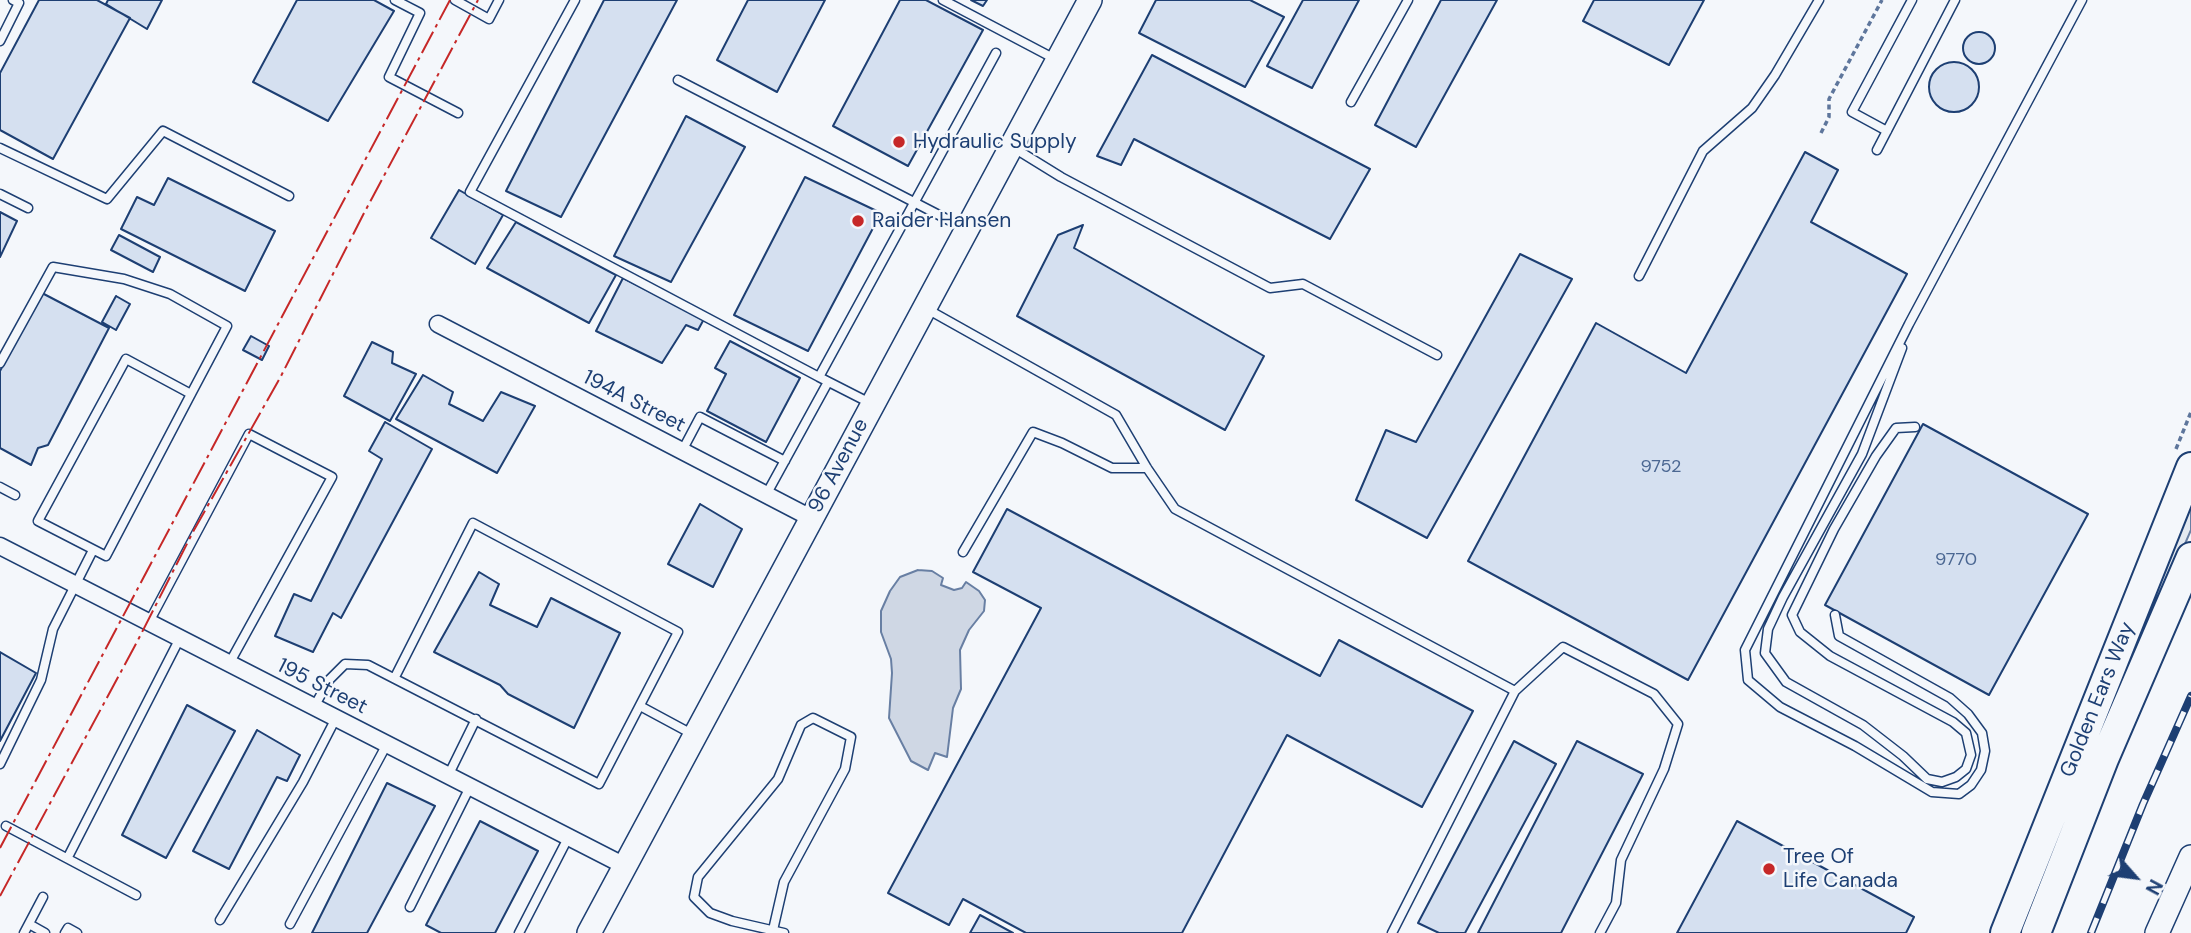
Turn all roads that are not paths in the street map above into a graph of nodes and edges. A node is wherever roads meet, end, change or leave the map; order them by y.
1 (13, 0) edge
2 (396, 0) edge
3 (455, 0) edge
4 (499, 0) edge
5 (575, 0) edge
6 (943, 0) edge
7 (1090, 0) edge
8 (1408, 0) edge
9 (1819, 0) edge
10 (1912, 0) edge
11 (2082, 0) edge
12 (1953, 1) edge
13 (0, 41) edge
14 (996, 53) dead end
15 (1058, 61) junction
16 (678, 80) dead end
17 (1351, 102) dead end
18 (458, 113) dead end
19 (1887, 131) junction
20 (1011, 147) junction
21 (0, 148) edge
22 (1877, 150) dead end
23 (0, 194) edge
24 (289, 196) dead end
25 (915, 203) junction
26 (28, 208) dead end
27 (966, 229) junction
28 (1639, 276) dead end
29 (924, 307) junction
30 (438, 324) dead end
31 (1909, 324) junction
32 (1437, 355) dead end
33 (0, 363) edge
34 (819, 377) junction
35 (828, 382) junction
36 (191, 394) junction
37 (872, 404) junction
38 (1915, 428) dead end
39 (682, 451) junction
40 (785, 461) junction
41 (2191, 467) edge
42 (1147, 468) junction
43 (0, 487) edge
44 (15, 495) dead end
45 (766, 495) junction
46 (811, 518) junction
47 (0, 546) edge
48 (93, 550) junction
49 (963, 552) dead end
50 (2191, 557) edge
51 (76, 585) junction
52 (1835, 615) dead end
53 (149, 622) junction
54 (180, 638) junction
55 (229, 664) junction
56 (395, 677) junction
57 (1515, 691) junction
58 (640, 706) junction
59 (314, 707) junction
60 (336, 718) junction
61 (476, 719) junction
62 (695, 736) junction
63 (387, 744) junction
64 (0, 764) edge
65 (448, 776) junction
66 (470, 787) junction
67 (6, 826) dead end
68 (568, 838) junction
69 (68, 857) junction
70 (2191, 857) edge
71 (625, 866) junction
72 (136, 895) dead end
73 (43, 897) dead end
74 (410, 907) dead end
75 (220, 920) dead end
76 (29, 924) junction
77 (290, 924) dead end
78 (773, 930) junction
79 (24, 933) edge
80 (45, 933) edge
81 (65, 933) edge
82 (77, 933) edge
83 (519, 933) edge
84 (590, 933) edge
85 (784, 933) edge
86 (1392, 933) edge
87 (1600, 933) edge
88 (2005, 933) edge
89 (2036, 933) edge
90 (2157, 933) edge

1 - 13 lane
2 - 18 lane
3 - 4 lane
5 - 34 lane
6 - 15 lane
7 - 15 main road, 96 Avenue
8 - 17 lane
9 - 28 lane
10 - 19 lane
11 - 31 lane
12 - 19 lane
14 - 25 lane
15 - 20 main road, 96 Avenue
16 - 25 lane
19 - 22 lane
20 - 27 main road, 96 Avenue
20 - 32 lane
21 - 24 lane
23 - 26 lane
25 - 27 lane
25 - 34 lane
27 - 29 main road, 96 Avenue
29 - 37 main road, 96 Avenue
29 - 42 lane
30 - 39 street, 194A Street
31 - 38 lane
31 - 52 lane
33 - 36 lane
34 - 35 lane
35 - 37 lane
35 - 40 lane
36 - 48 lane
36 - 48 lane
37 - 46 main road, 96 Avenue
39 - 40 lane
39 - 45 street, 194A Street
40 - 45 lane
41 - 88 highway, Golden Ears Way
42 - 49 lane
42 - 57 lane
43 - 44 lane
45 - 46 street, 194A Street
46 - 62 main road, 96 Avenue
47 - 51 street, 195 Street
48 - 51 lane
50 - 89 highway, Golden Ears Way
51 - 53 street, 195 Street
51 - 64 lane
53 - 54 street, 195 Street
53 - 55 lane
54 - 55 street, 195 Street
54 - 69 lane
55 - 59 street, 195 Street
56 - 58 lane
56 - 59 lane
56 - 61 lane
57 - 86 lane
57 - 87 lane
58 - 61 lane
58 - 62 lane
59 - 60 street, 195 Street
60 - 63 street, 195 Street
60 - 75 lane
61 - 65 lane
62 - 71 main road, 96 Avenue
63 - 65 street, 195 Street
63 - 77 lane
65 - 66 street, 195 Street
66 - 68 street, 195 Street
66 - 74 lane
67 - 69 lane
68 - 71 street, 195 Street
68 - 83 lane
69 - 72 lane
70 - 90 main road
71 - 84 main road, 96 Avenue
73 - 76 lane
76 - 79 lane
76 - 80 lane
78 - 78 lane
78 - 85 lane
81 - 82 lane

